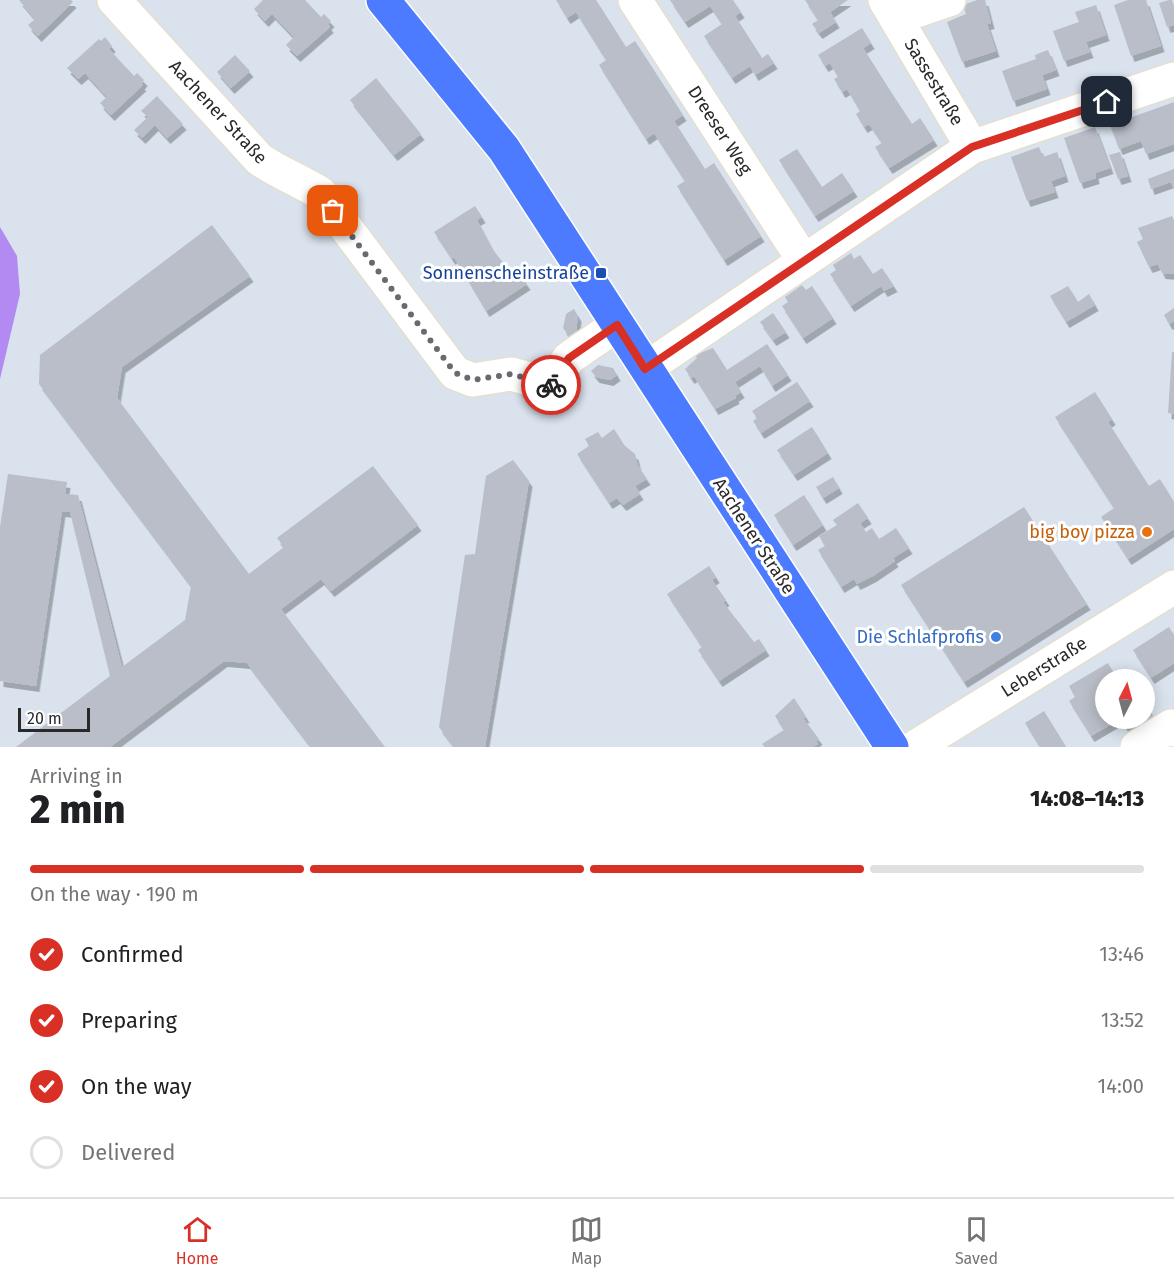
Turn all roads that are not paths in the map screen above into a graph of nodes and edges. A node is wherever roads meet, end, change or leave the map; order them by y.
1 (114, 0) edge
2 (383, 0) edge
3 (635, 0) edge
4 (949, 0) edge
5 (891, 9) edge
6 (1174, 79) edge
7 (972, 147) junction
8 (804, 261) junction
9 (617, 325) junction
10 (645, 369) junction
11 (1174, 587) edge
12 (1173, 728) edge
13 (892, 747) edge
14 (915, 747) edge
15 (1139, 747) edge

1 - 9 street, Aachener Straße
2 - 9 main road, Aachener Straße
3 - 8 street, Dreeser Weg
4 - 5 street, Sassestraße
5 - 7 street, Sassestraße
6 - 7 street
7 - 8 street
8 - 10 street
9 - 10 main road, Aachener Straße
10 - 13 main road, Aachener Straße
11 - 14 street, Leberstraße
12 - 15 street

